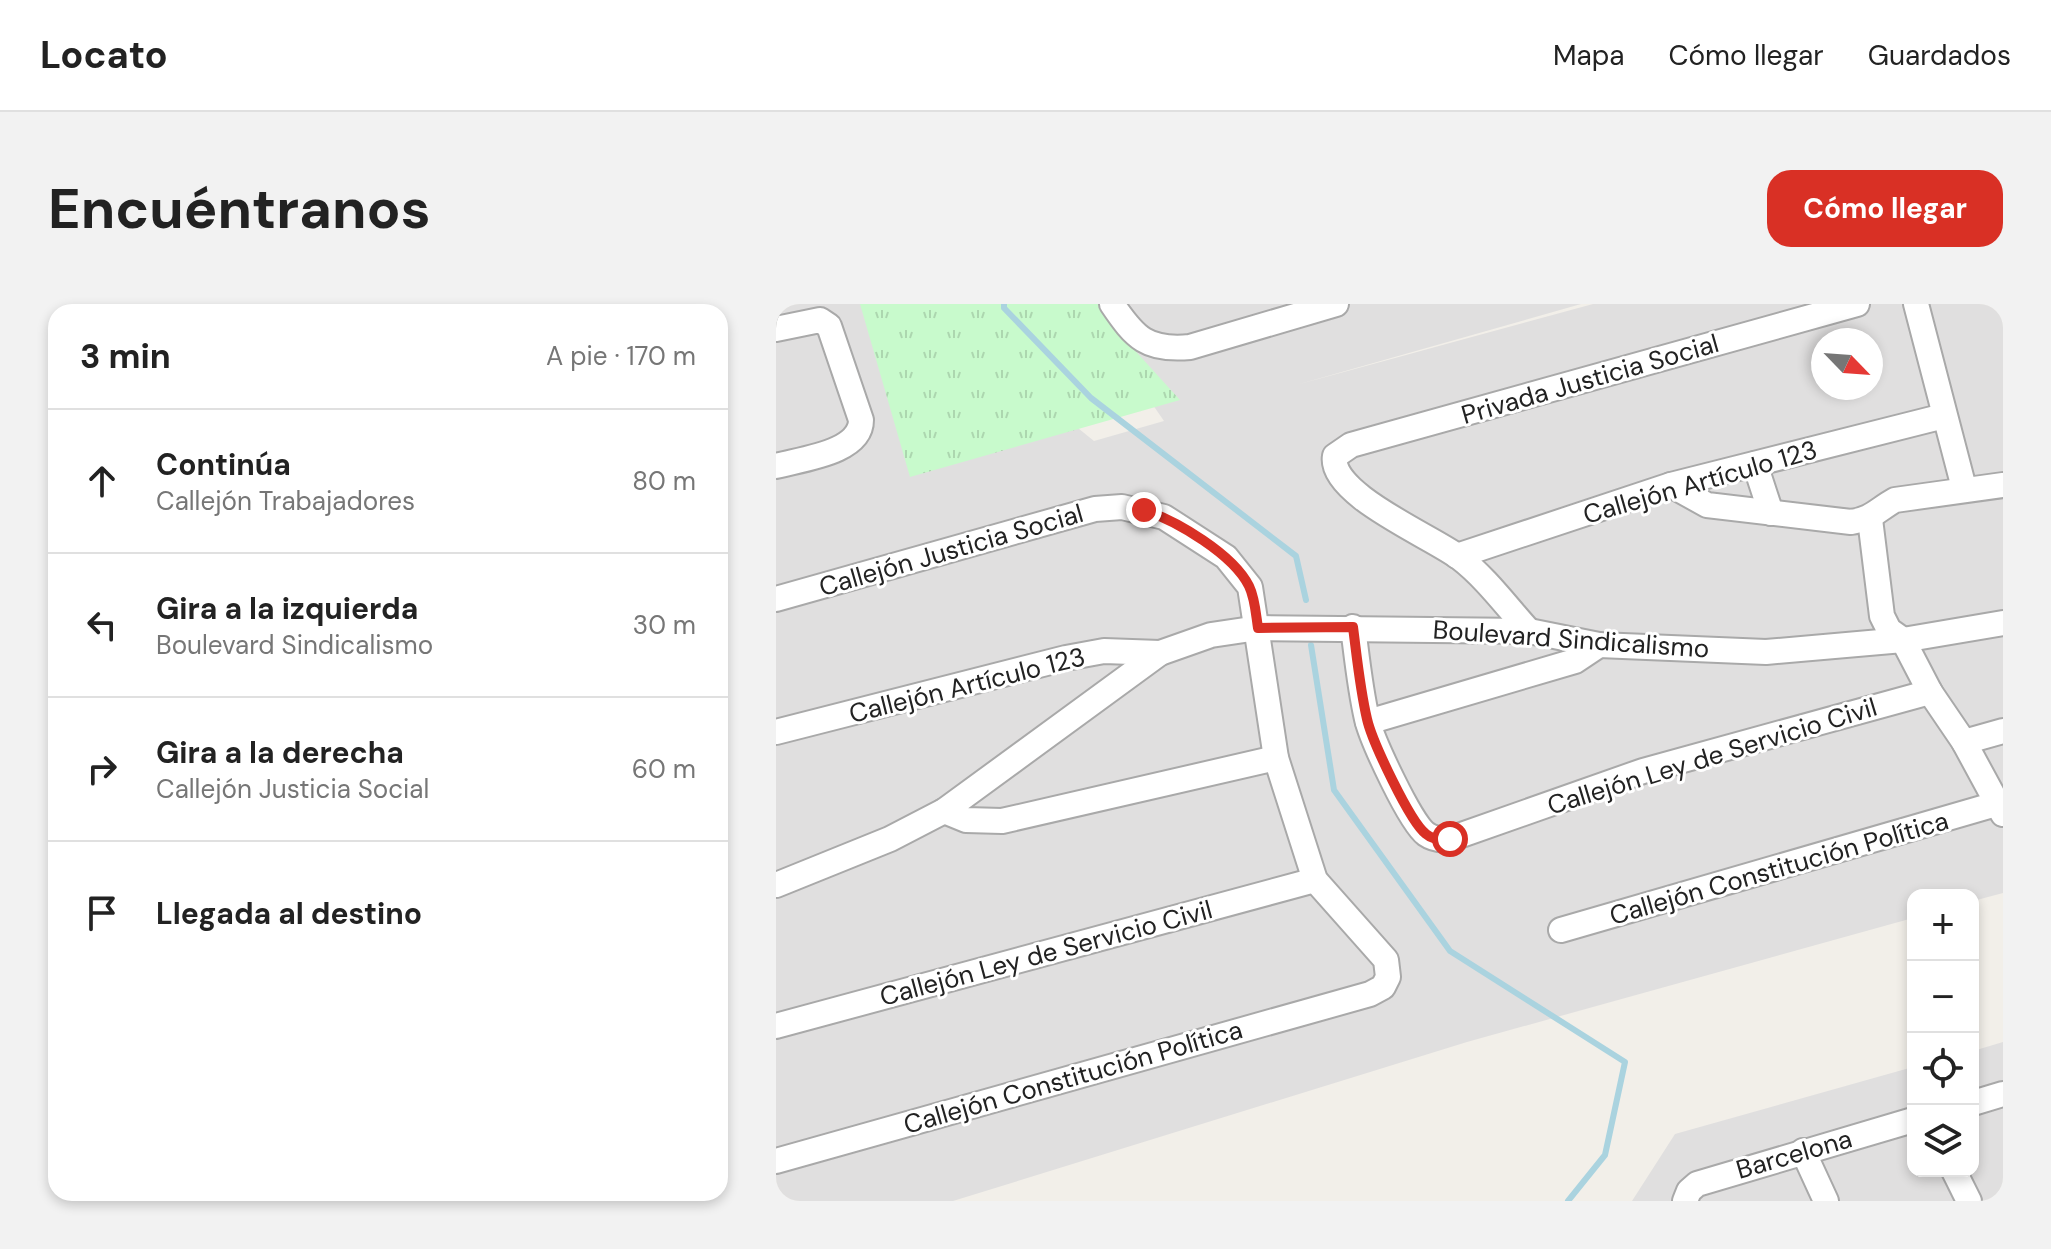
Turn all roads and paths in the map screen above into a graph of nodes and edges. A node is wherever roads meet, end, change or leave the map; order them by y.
1 (1112, 304) edge
2 (1336, 304) edge
3 (1857, 304) edge
4 (1916, 304) edge
5 (776, 329) edge
6 (1944, 416) junction
7 (1755, 464) junction
8 (776, 466) edge
9 (1671, 485) junction
10 (2003, 485) edge
11 (1964, 488) junction
12 (1771, 513) junction
13 (1870, 519) junction
14 (1457, 556) junction
15 (776, 599) edge
16 (2003, 623) edge
17 (1353, 627) junction
18 (1258, 628) junction
19 (1529, 631) junction
20 (1903, 640) junction
21 (1599, 645) junction
22 (1160, 653) junction
23 (1930, 692) junction
24 (1368, 722) junction
25 (2003, 731) edge
26 (776, 732) edge
27 (1964, 742) junction
28 (1276, 758) junction
29 (2000, 809) edge
30 (944, 811) junction
31 (1315, 880) junction
32 (776, 885) edge
33 (1561, 930) dead end
34 (776, 1026) edge
35 (2003, 1094) edge
36 (1979, 1101) edge
37 (1907, 1122) edge
38 (1803, 1151) junction
39 (776, 1161) edge
40 (1957, 1177) edge
41 (1685, 1201) edge
42 (1826, 1201) edge
43 (1969, 1201) edge

1 - 2 street
3 - 14 street, Privada Justicia Social
4 - 6 street
5 - 8 street
6 - 7 street, Callejón Artículo 123
6 - 11 street
7 - 9 street, Callejón Artículo 123
7 - 12 street
9 - 12 street
9 - 14 street, Callejón Artículo 123
10 - 11 street
11 - 13 street
12 - 13 street
13 - 20 street
14 - 19 street
15 - 18 street, Callejón Justicia Social
16 - 20 street, Boulevard Sindicalismo
17 - 18 street, Boulevard Sindicalismo
17 - 19 street, Boulevard Sindicalismo
17 - 24 street
18 - 22 street, Boulevard Sindicalismo
18 - 28 street, Callejón Justicia Social
19 - 21 street, Boulevard Sindicalismo
20 - 21 street, Boulevard Sindicalismo
20 - 23 street
21 - 24 street
22 - 26 street, Callejón Artículo 123
22 - 30 street, Boulevard Sindicalismo
23 - 24 street, Callejón Ley de Servicio Civil
23 - 27 street
25 - 27 street
27 - 29 street
28 - 30 street
28 - 31 street, Callejón Justicia Social
29 - 33 street, Callejón Constitución Política
30 - 32 street, Boulevard Sindicalismo
31 - 34 street, Callejón Ley de Servicio Civil
31 - 39 street, Callejón Constitución Política
35 - 36 street
37 - 38 street, Barcelona
38 - 41 street, Barcelona
38 - 42 street
40 - 43 street

